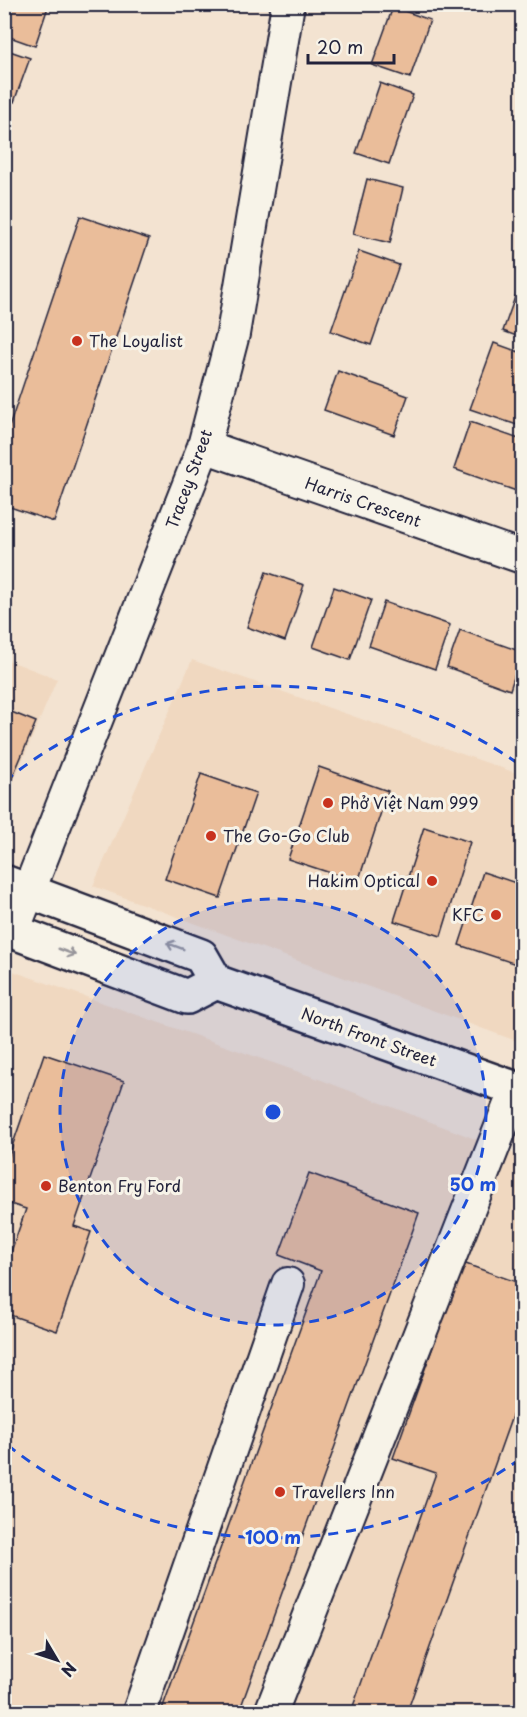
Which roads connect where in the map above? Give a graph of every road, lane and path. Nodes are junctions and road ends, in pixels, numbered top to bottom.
1 (288, 4) edge
2 (204, 446) junction
3 (522, 557) edge
4 (16, 887) edge
5 (9, 929) edge
6 (216, 982) junction
7 (519, 1090) edge
8 (288, 1284) dead end
9 (139, 1713) edge
10 (271, 1713) edge

1 - 2 street, Tracey Street
2 - 3 street, Harris Crescent
2 - 4 street, Tracey Street
4 - 5 street, Tracey Street
6 -> 4 main road
5 -> 6 main road
6 - 7 main road, North Front Street
7 - 10 street
8 - 9 street

